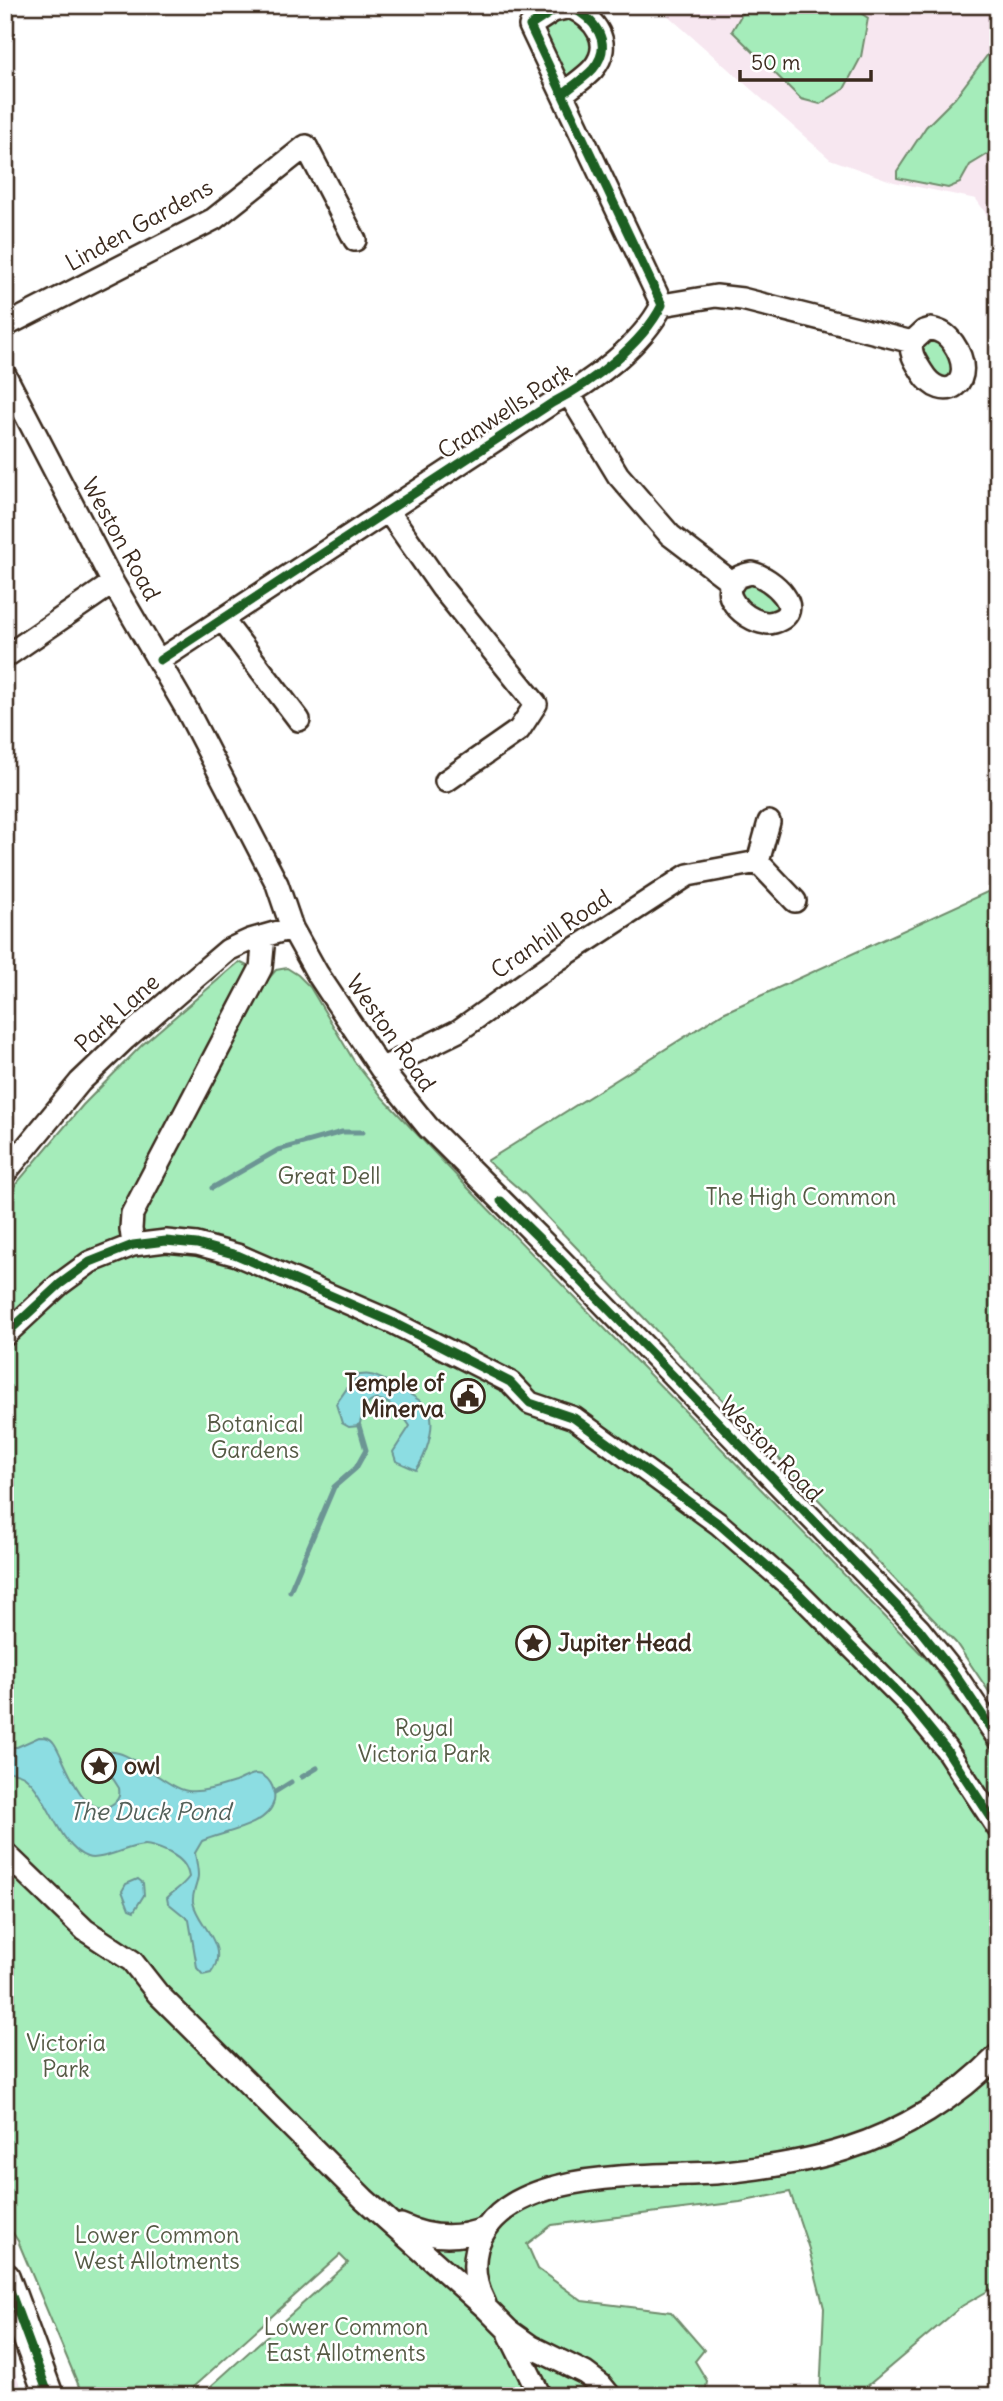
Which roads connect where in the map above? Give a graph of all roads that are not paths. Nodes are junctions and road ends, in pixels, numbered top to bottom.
1 (563, 94) dead end
2 (355, 240) dead end
3 (662, 305) junction
4 (5, 326) edge
5 (912, 342) dead end
6 (5, 375) edge
7 (569, 394) junction
8 (388, 511) junction
9 (113, 583) junction
10 (733, 583) dead end
11 (222, 619) junction
12 (5, 657) edge
13 (160, 660) junction
14 (299, 720) dead end
15 (446, 781) dead end
16 (769, 822) dead end
17 (758, 862) junction
18 (795, 901) dead end
19 (292, 928) junction
20 (264, 936) junction
21 (381, 1069) junction
22 (5, 1173) edge
23 (134, 1245) junction
24 (5, 1335) edge
25 (998, 1738) edge
26 (998, 1828) edge
27 (5, 1853) edge
28 (998, 2055) edge
29 (383, 2215) junction
30 (486, 2228) junction
31 (5, 2277) edge
32 (488, 2309) junction
33 (508, 2330) junction
34 (48, 2396) edge
35 (540, 2396) edge
36 (610, 2396) edge

1 - 3 street
2 - 4 street, Linden Gardens
3 - 5 street
3 - 7 street, Cranwells Park
6 - 9 street, Weston Road
7 - 8 street, Cranwells Park
7 - 10 street, Cranwells Park
8 - 11 street, Cranwells Park
8 - 15 street
9 - 12 street
9 - 13 street, Weston Road
11 - 13 street, Cranwells Park
11 - 14 street
13 - 19 street, Weston Road
16 - 17 street
17 - 18 street
17 - 21 street, Cranhill Road
19 - 20 street, Park Lane
19 - 21 street, Weston Road
20 - 22 street, Park Lane
20 - 23 street
21 - 25 street, Weston Road
23 - 24 street
23 - 26 street
27 - 29 street
28 - 30 street
29 - 30 street
29 - 32 street
30 - 32 street
31 - 34 main road
32 - 33 street
33 - 35 street
33 - 36 street

